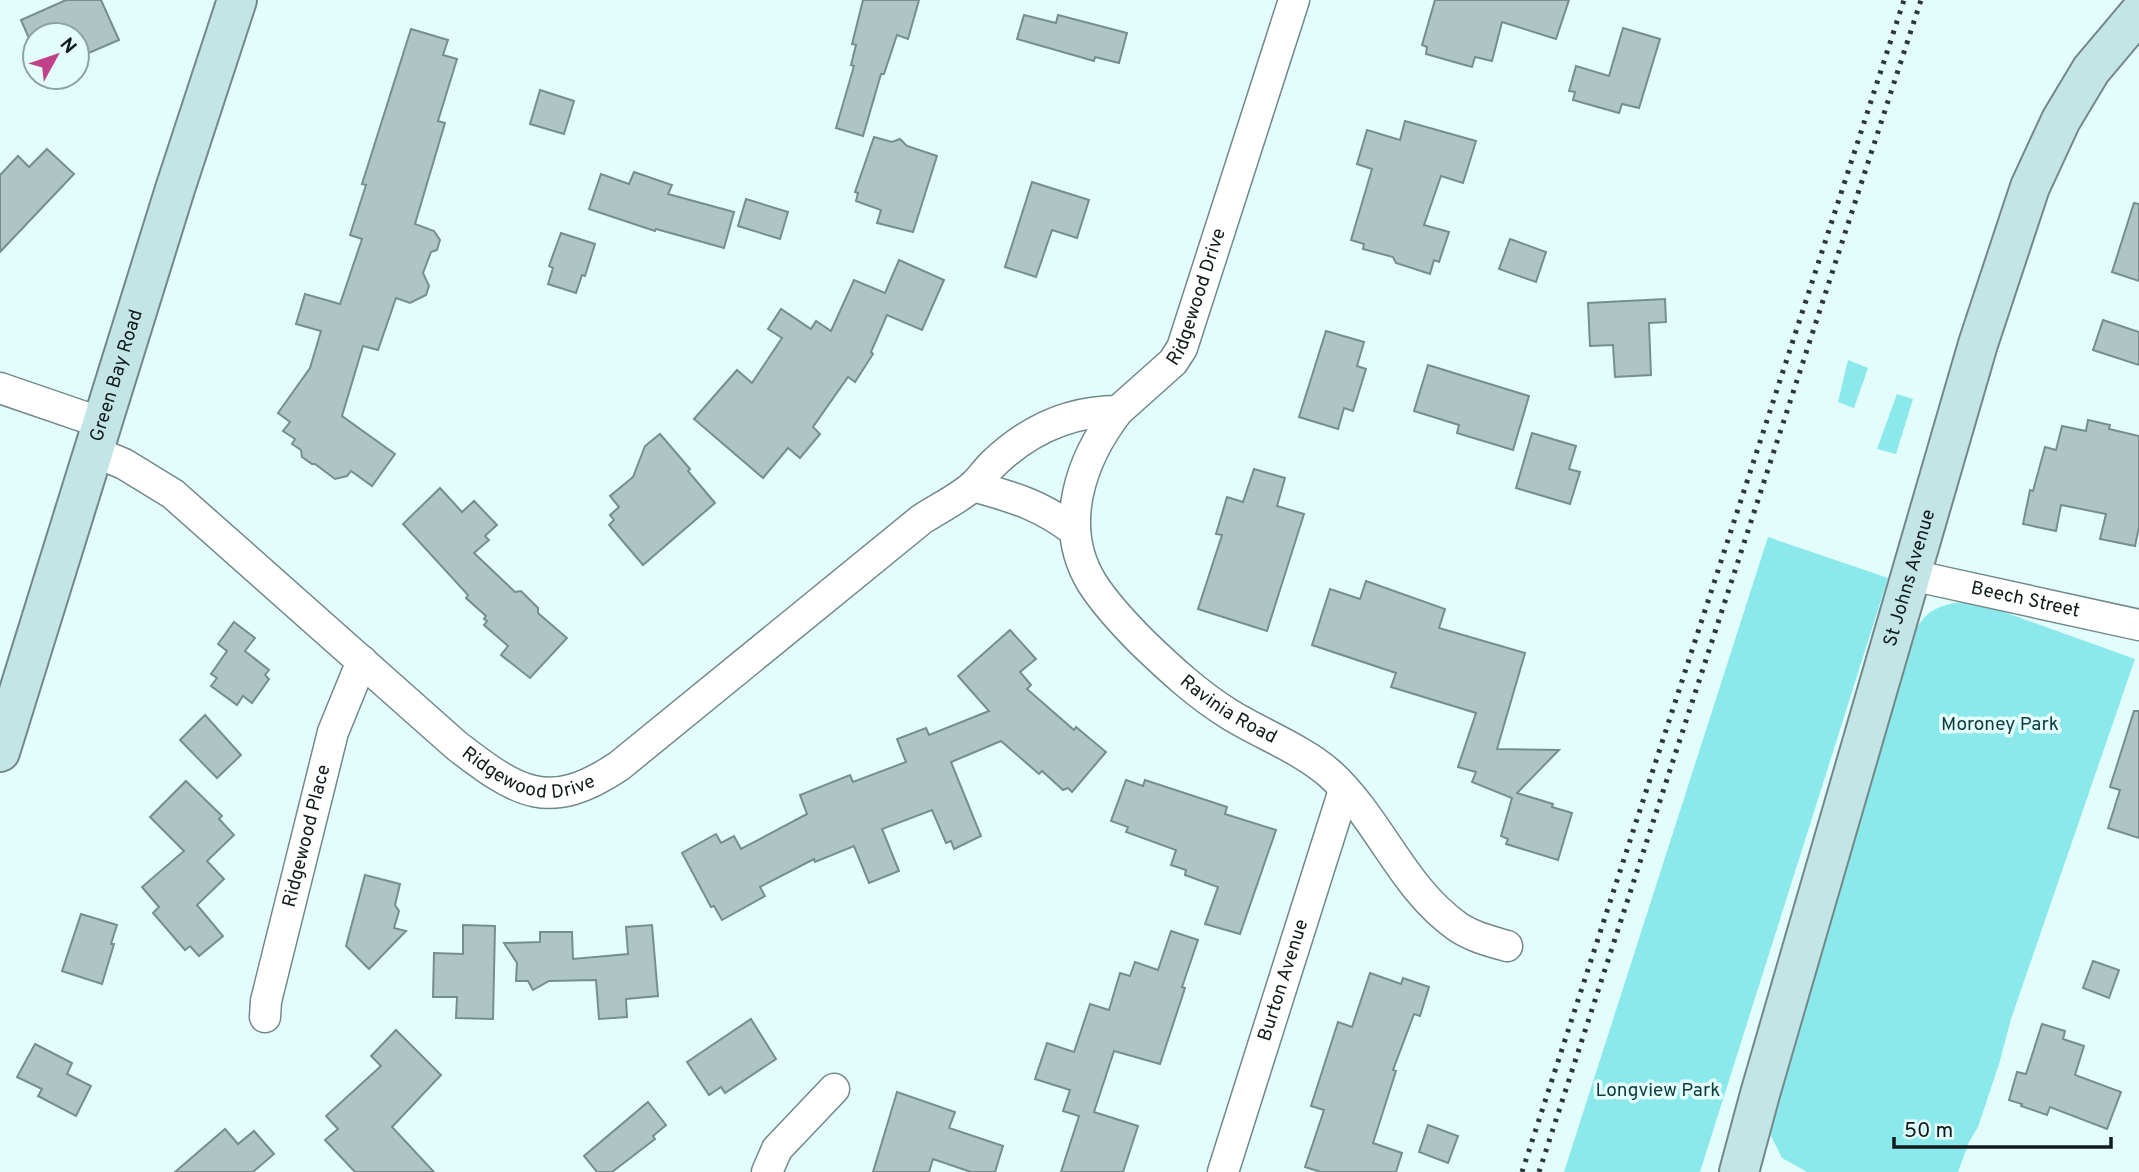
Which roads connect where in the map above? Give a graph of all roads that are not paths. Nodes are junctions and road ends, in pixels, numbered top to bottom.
1 (237, 0) edge
2 (1294, 0) edge
3 (2139, 13) edge
4 (0, 388) edge
5 (1118, 411) junction
6 (98, 437) junction
7 (973, 486) junction
8 (1075, 531) junction
9 (1911, 575) junction
10 (2139, 625) edge
11 (362, 661) junction
12 (0, 752) edge
13 (1344, 790) junction
14 (1507, 946) dead end
15 (265, 1017) dead end
16 (834, 1090) dead end
17 (1748, 1169) edge
18 (767, 1172) edge
19 (1223, 1172) edge

1 - 6 street, Green Bay Road
2 - 5 street, Ridgewood Drive
3 - 9 street, St Johns Avenue
4 - 6 street, Ridgewood Drive
5 - 7 street, Ridgewood Drive
5 - 8 street, Ravinia Road
6 - 11 street, Ridgewood Drive
6 - 12 street, Green Bay Road
7 - 8 street
7 - 11 street, Ridgewood Drive
8 - 13 street, Ravinia Road
9 - 10 street, Beech Street
9 - 17 street, St Johns Avenue
11 - 15 street, Ridgewood Place
13 - 14 street, Ravinia Road
13 - 19 street, Burton Avenue
16 - 18 street

